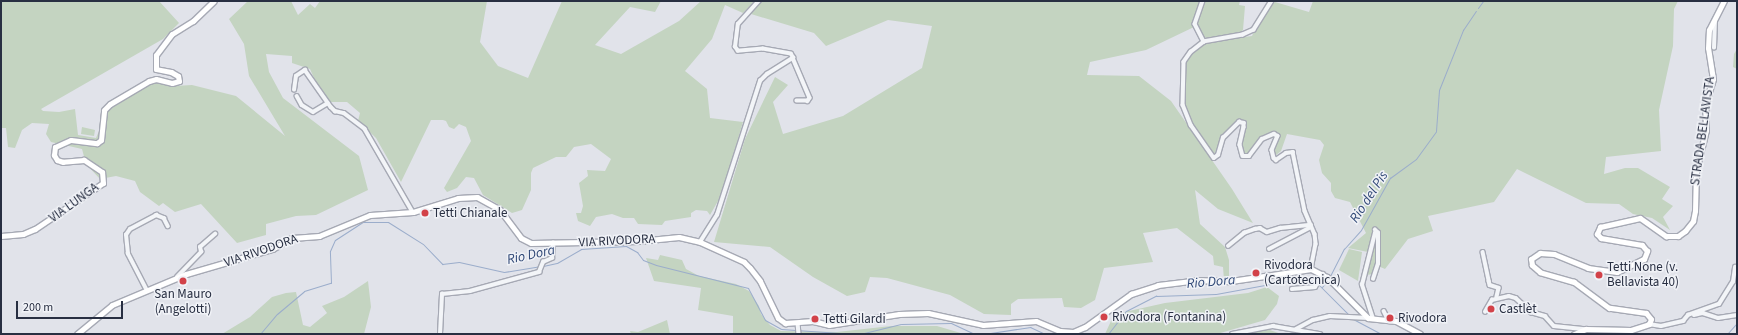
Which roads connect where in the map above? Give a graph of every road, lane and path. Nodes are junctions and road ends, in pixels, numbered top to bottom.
1 (214, 1) edge
2 (759, 1) edge
3 (1203, 1) edge
4 (1272, 1) edge
5 (1724, 1) edge
6 (1714, 16) junction
7 (1204, 42) junction
8 (1714, 48) dead end
9 (793, 58) junction
10 (294, 90) dead end
11 (297, 96) dead end
12 (797, 101) dead end
13 (328, 103) junction
14 (413, 212) junction
15 (168, 226) dead end
16 (1311, 226) junction
17 (215, 234) dead end
18 (1, 236) edge
19 (553, 243) junction
20 (703, 244) junction
21 (1228, 246) dead end
22 (1269, 249) dead end
23 (1483, 252) dead end
24 (1735, 267) dead end
25 (1312, 269) junction
26 (1327, 277) junction
27 (176, 278) junction
28 (1373, 279) dead end
29 (1292, 289) dead end
30 (147, 291) junction
31 (1497, 297) junction
32 (1384, 311) dead end
33 (1485, 312) dead end
34 (1737, 314) edge
35 (1687, 317) junction
36 (1370, 319) junction
37 (1388, 320) junction
38 (798, 324) junction
39 (1649, 324) junction
40 (1296, 329) junction
41 (1586, 329) junction
42 (78, 334) edge
43 (440, 334) edge
44 (799, 334) edge
45 (1232, 334) edge
46 (1320, 334) edge
47 (1420, 334) edge
48 (1574, 334) edge

1 - 18 street, VIA LUNGA
2 - 9 street
3 - 7 street
4 - 7 street
5 - 6 street, STRADA BELLAVISTA
6 - 8 street
6 - 39 street, STRADA BELLAVISTA
7 - 16 street
9 - 12 street
9 - 20 street
10 - 13 street
11 - 13 street
13 - 14 street
14 - 19 street, VIA RIVODORA
14 - 27 street, VIA RIVODORA
15 - 30 street
16 - 21 street
16 - 22 street
16 - 25 street
17 - 27 street
19 - 20 street, VIA RIVODORA
19 - 43 street
20 - 38 street, VIA RIVODORA
23 - 31 street
24 - 35 street
25 - 26 street
25 - 38 street, VIA RIVODORA
26 - 29 street
26 - 36 street
27 - 30 street, VIA RIVODORA
28 - 36 street
30 - 42 street, VIA RIVODORA
31 - 33 street
31 - 41 street
32 - 37 street
34 - 35 street
35 - 39 street
36 - 37 street
36 - 40 street
37 - 47 street
38 - 44 street
39 - 41 street
40 - 45 street
40 - 46 street
41 - 48 street

